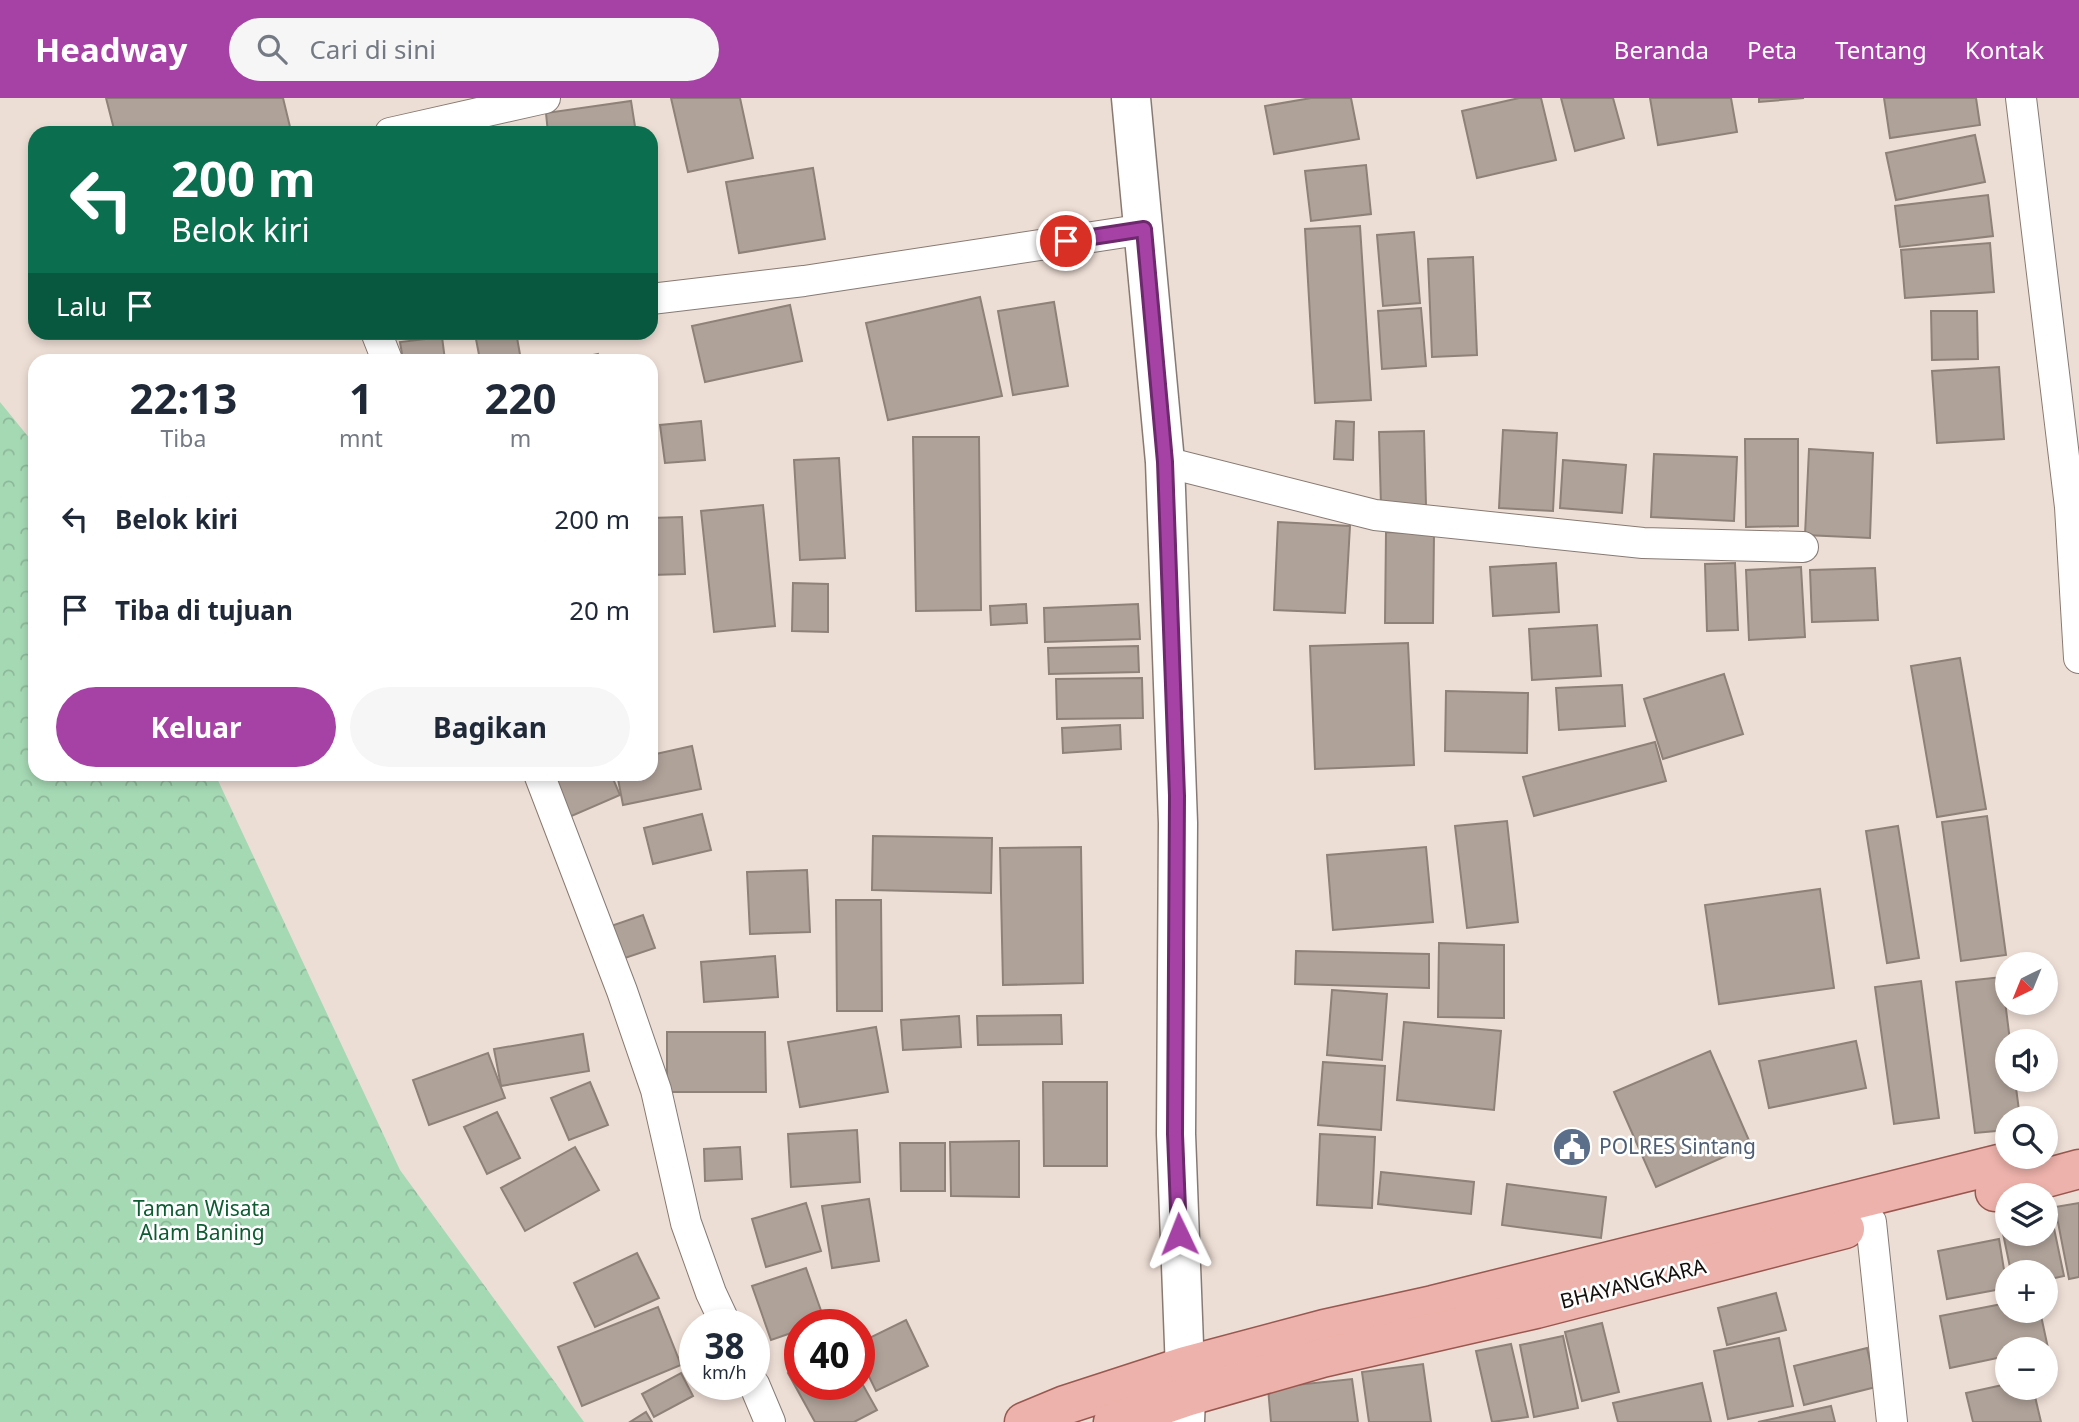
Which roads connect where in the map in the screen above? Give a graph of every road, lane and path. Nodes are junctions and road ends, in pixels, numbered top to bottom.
1 (545, 98) edge
2 (1130, 98) edge
3 (2021, 98) edge
4 (421, 126) edge
5 (1144, 229) junction
6 (658, 298) edge
7 (1165, 462) junction
8 (1803, 547) dead end
9 (2079, 658) edge
10 (542, 781) edge
11 (2079, 1143) edge
12 (2058, 1149) edge
13 (1995, 1165) edge
14 (2079, 1169) edge
15 (1871, 1222) junction
16 (718, 1309) edge
17 (1185, 1395) edge
18 (761, 1400) edge
19 (771, 1422) edge
20 (1024, 1422) edge
21 (1113, 1422) edge
22 (1892, 1422) edge

1 - 4 street
2 - 5 street
3 - 9 street
5 - 6 street
5 - 7 street
7 - 8 street
7 - 17 street
10 - 16 street
11 - 12 main road
13 - 17 main road, BHAYANGKARA
14 - 15 main road, BHAYANGKARA
15 - 17 main road, BHAYANGKARA
15 - 22 street
17 - 20 main road
17 - 21 main road
18 - 19 street

